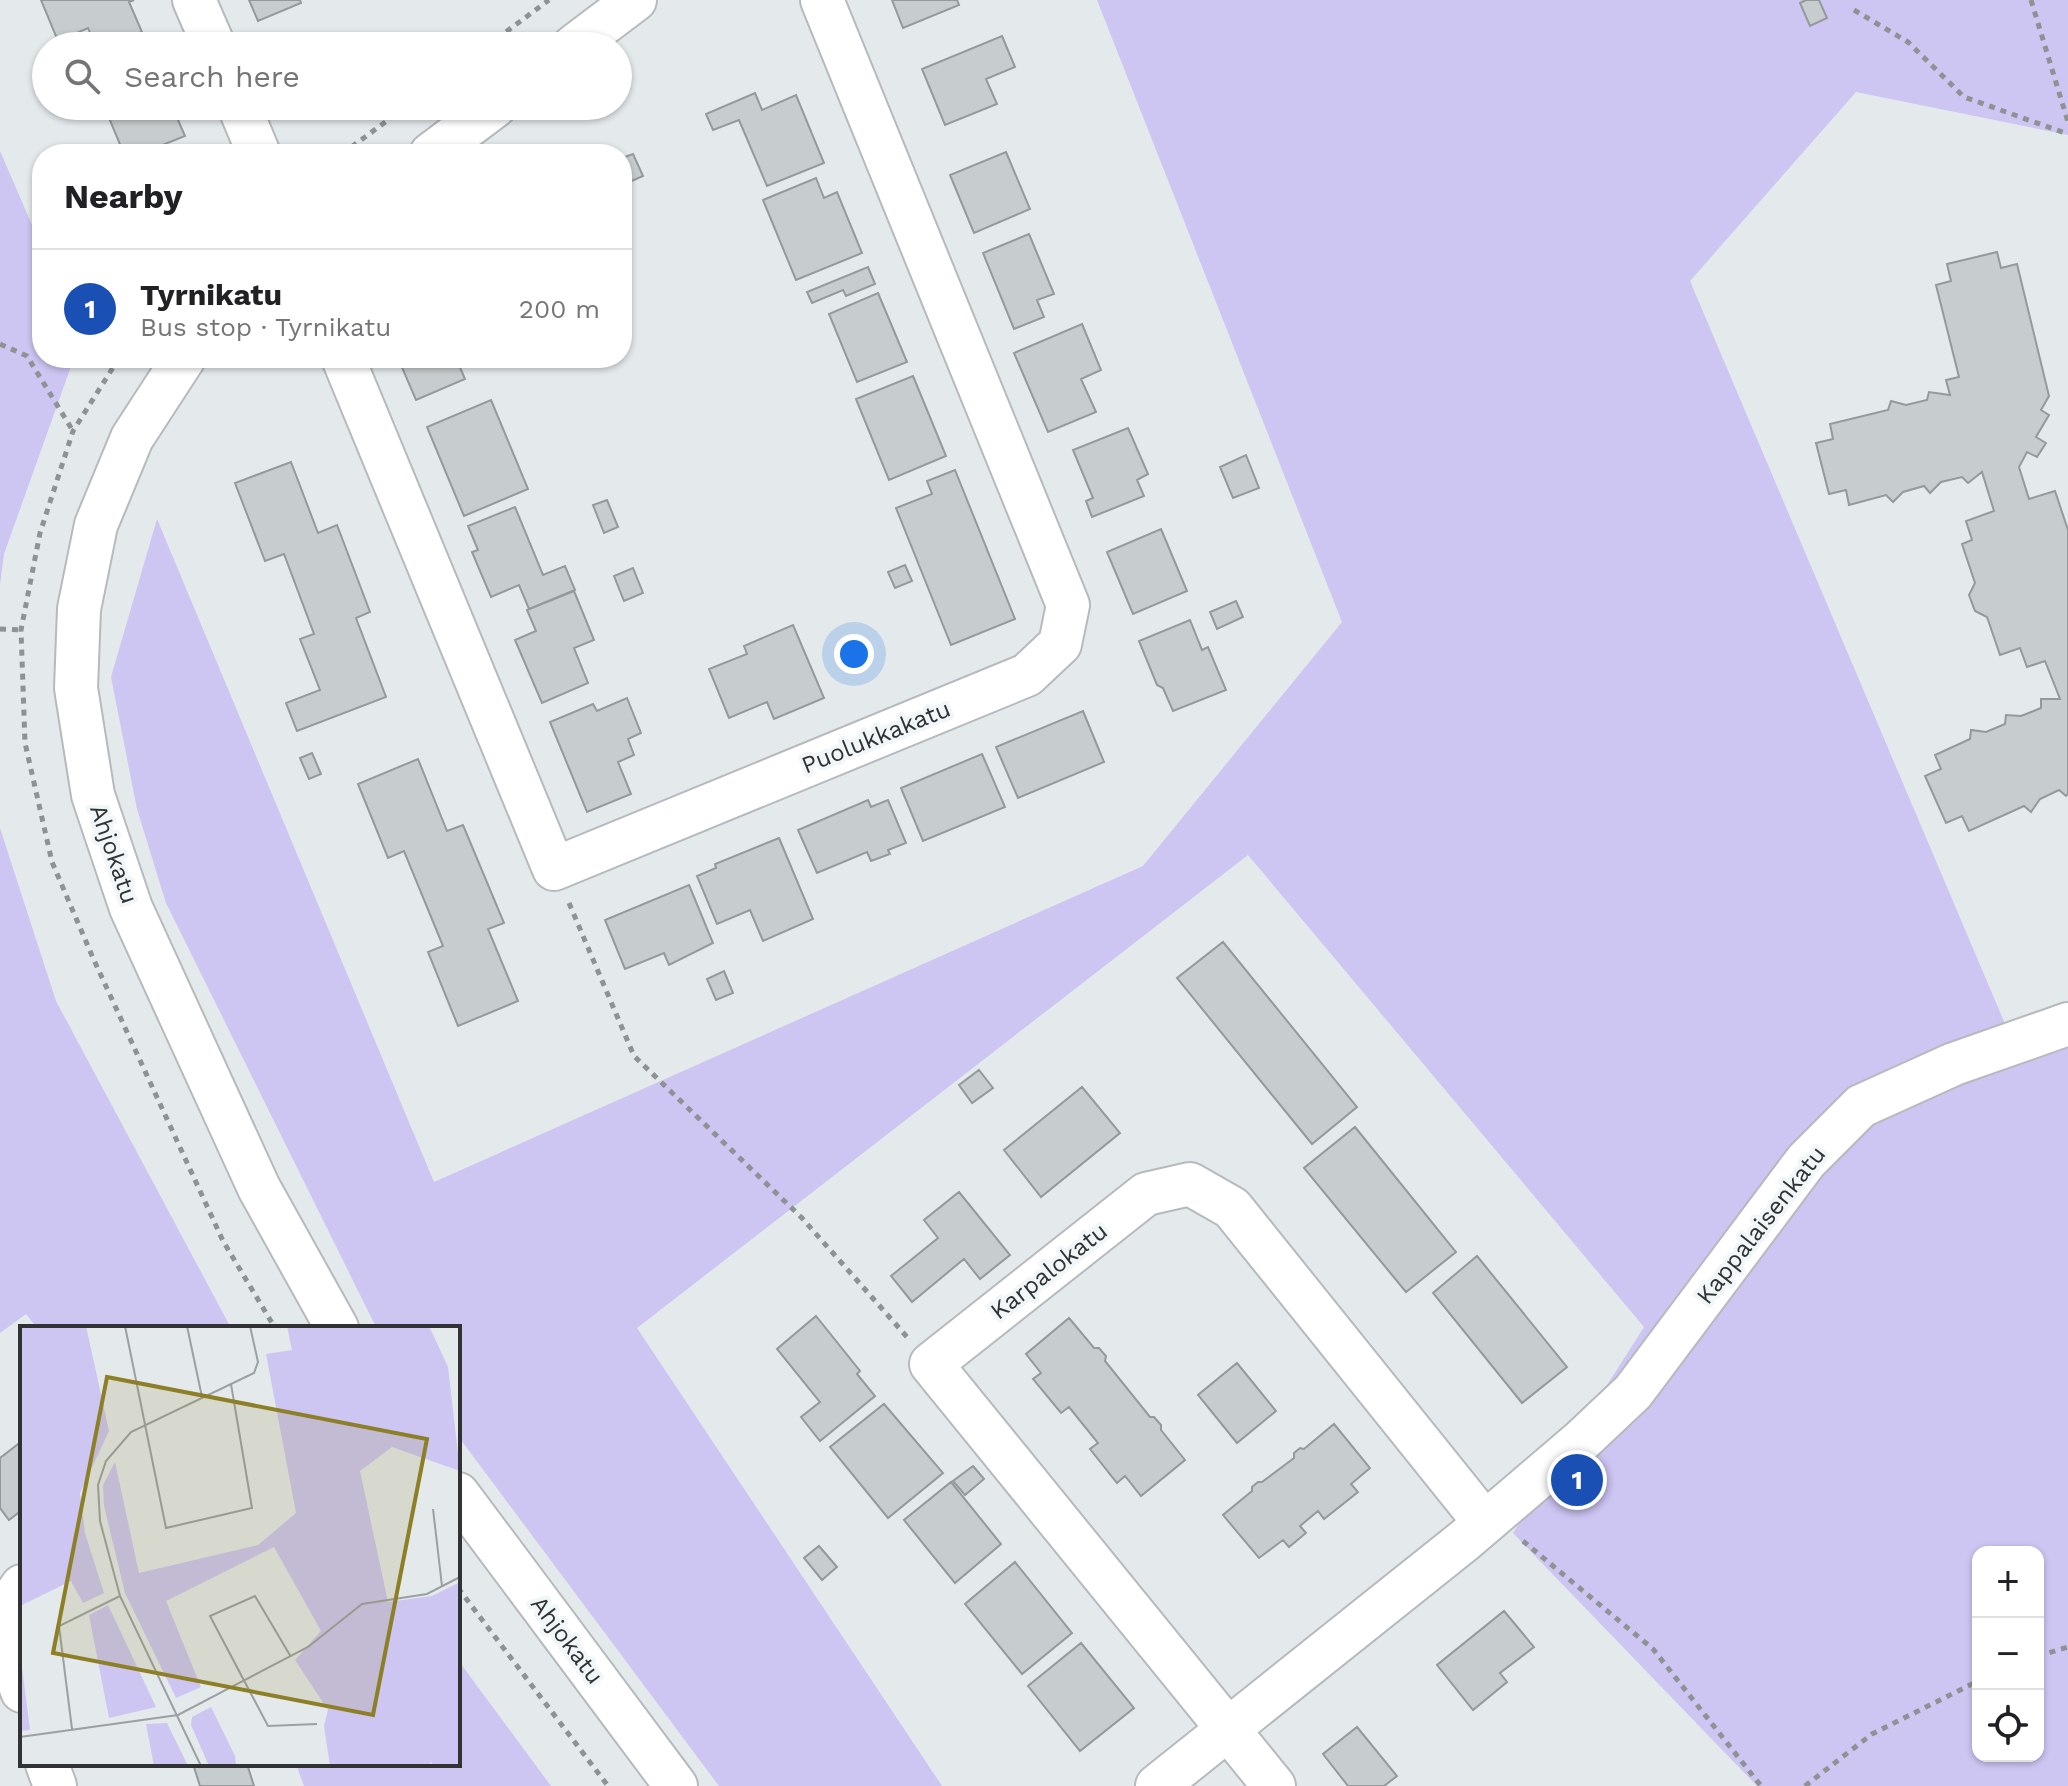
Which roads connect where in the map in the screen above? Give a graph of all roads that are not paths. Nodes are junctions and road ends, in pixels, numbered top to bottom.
1 (194, 0) edge
2 (822, 0) edge
3 (620, 5) edge
4 (208, 32) edge
5 (590, 32) edge
6 (245, 120) edge
7 (476, 120) edge
8 (255, 144) edge
9 (444, 144) edge
10 (178, 368) edge
11 (347, 368) edge
12 (2068, 1024) edge
13 (336, 1326) edge
14 (460, 1497) edge
15 (1489, 1519) junction
16 (20, 1589) edge
17 (20, 1685) edge
18 (1229, 1731) junction
19 (48, 1766) edge
20 (55, 1786) edge
21 (676, 1786) edge
22 (1157, 1786) edge
23 (1274, 1786) edge

1 - 4 street
2 - 11 street, Puolukkakatu
3 - 5 street
6 - 8 street
7 - 9 street
10 - 13 street, Ahjokatu
12 - 15 street, Kappalaisenkatu
14 - 21 street, Ahjokatu
15 - 18 street, Kappalaisenkatu
15 - 18 street, Karpalokatu
16 - 17 street
18 - 22 street, Kappalaisenkatu
18 - 23 street
19 - 20 street

